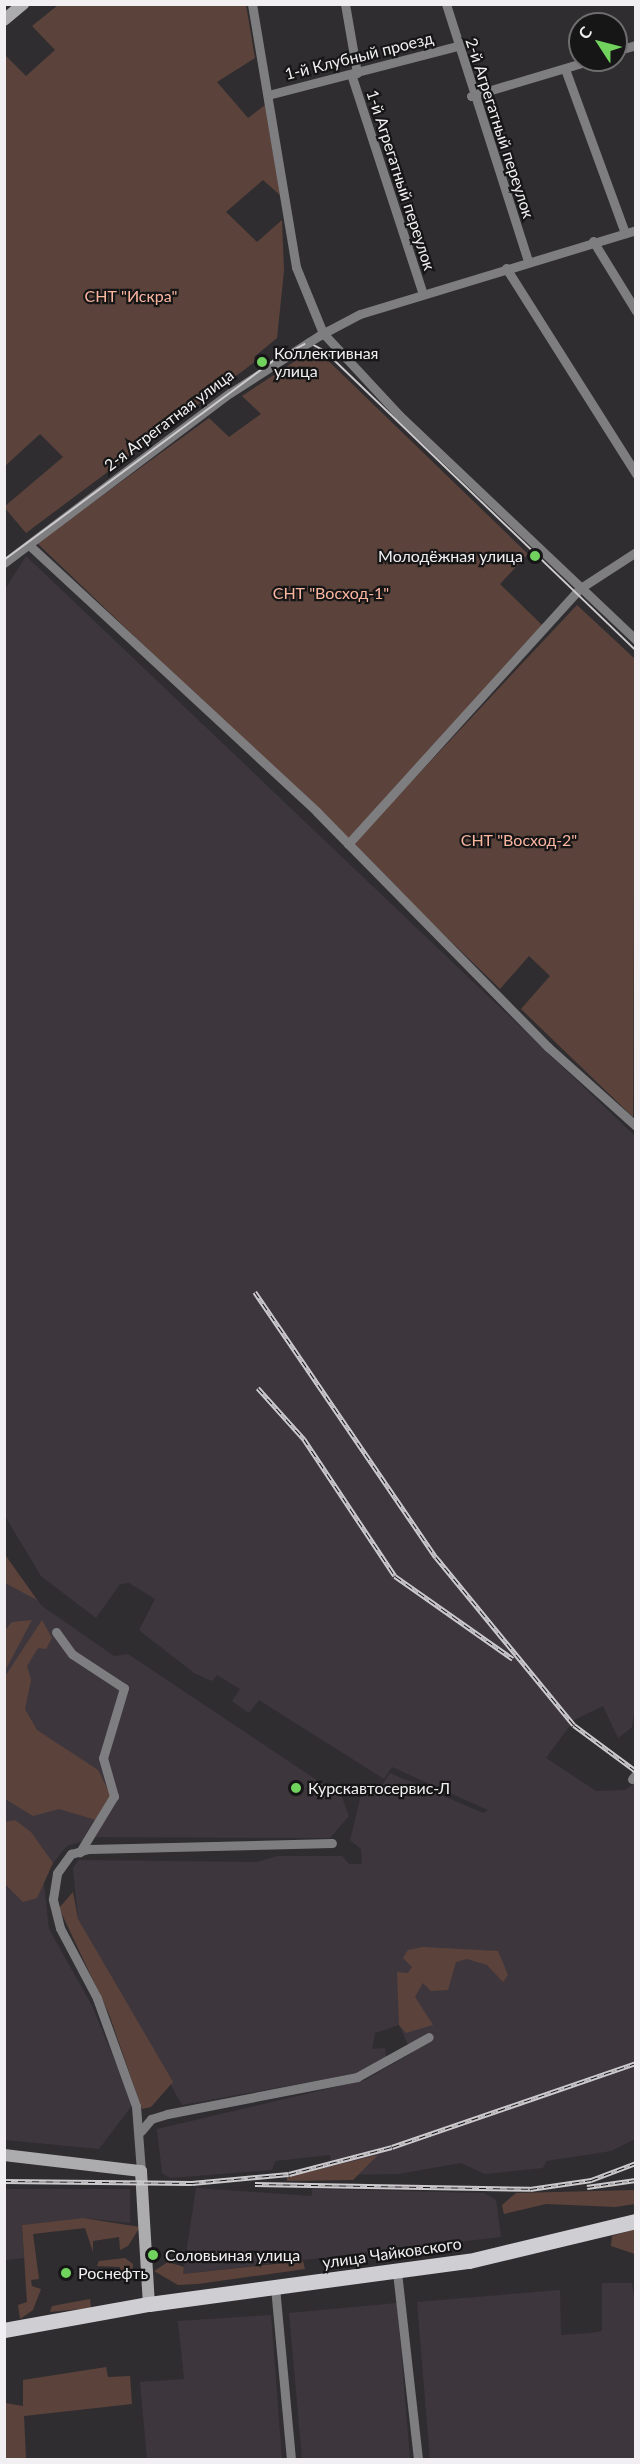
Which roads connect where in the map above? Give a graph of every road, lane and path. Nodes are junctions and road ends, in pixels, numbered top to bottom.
1 (23, 4) edge
2 (252, 4) edge
3 (345, 4) edge
4 (446, 4) edge
5 (4, 20) edge
6 (457, 46) junction
7 (568, 68) edge
8 (565, 69) junction
9 (354, 73) junction
10 (268, 95) junction
11 (471, 96) junction
12 (636, 230) edge
13 (625, 233) junction
14 (593, 241) junction
15 (528, 261) junction
16 (506, 268) junction
17 (423, 294) junction
18 (636, 311) edge
19 (322, 334) junction
20 (636, 474) edge
21 (29, 545) junction
22 (636, 552) edge
23 (4, 564) edge
24 (579, 589) junction
25 (636, 640) edge
26 (348, 844) junction
27 (636, 1126) edge
28 (56, 1632) dead end
29 (332, 1843) dead end
30 (80, 1852) junction
31 (429, 2037) dead end
32 (141, 2132) junction
33 (4, 2155) edge
34 (141, 2171) junction
35 (636, 2221) edge
36 (398, 2272) junction
37 (275, 2288) junction
38 (149, 2304) junction
39 (4, 2330) edge
40 (291, 2460) edge
41 (418, 2460) edge

1 - 5 main road
2 - 10 street
3 - 9 street, 1-й Агрегатный переулок
4 - 6 street, 2-й Агрегатный переулок
6 - 9 street, 1-й Клубный проезд
6 - 11 street, 2-й Агрегатный переулок
7 - 8 street
8 - 11 street
8 - 13 street
9 - 10 street, 1-й Клубный проезд
9 - 17 street, 1-й Агрегатный переулок
10 - 19 street
11 - 15 street, 2-й Агрегатный переулок
12 - 13 street, 2-я Агрегатная улица
13 - 14 street, 2-я Агрегатная улица
14 - 15 street, 2-я Агрегатная улица
14 - 18 street
15 - 16 street, 2-я Агрегатная улица
16 - 17 street, 2-я Агрегатная улица
16 - 20 street
17 - 19 street, 2-я Агрегатная улица
19 - 21 street, 2-я Агрегатная улица, bridge
19 - 24 street
21 - 23 street, 2-я Агрегатная улица
21 - 26 street
22 - 24 street
24 - 25 street
24 - 26 street
26 - 27 street
28 - 30 street
29 - 30 street
30 - 32 street
31 - 32 street
32 - 34 street
33 - 34 main road
34 - 38 main road
35 - 36 main road, улица Чайковского
36 - 37 main road, улица Чайковского
36 - 41 street
37 - 38 main road, улица Чайковского
37 - 40 street
38 - 39 main road

